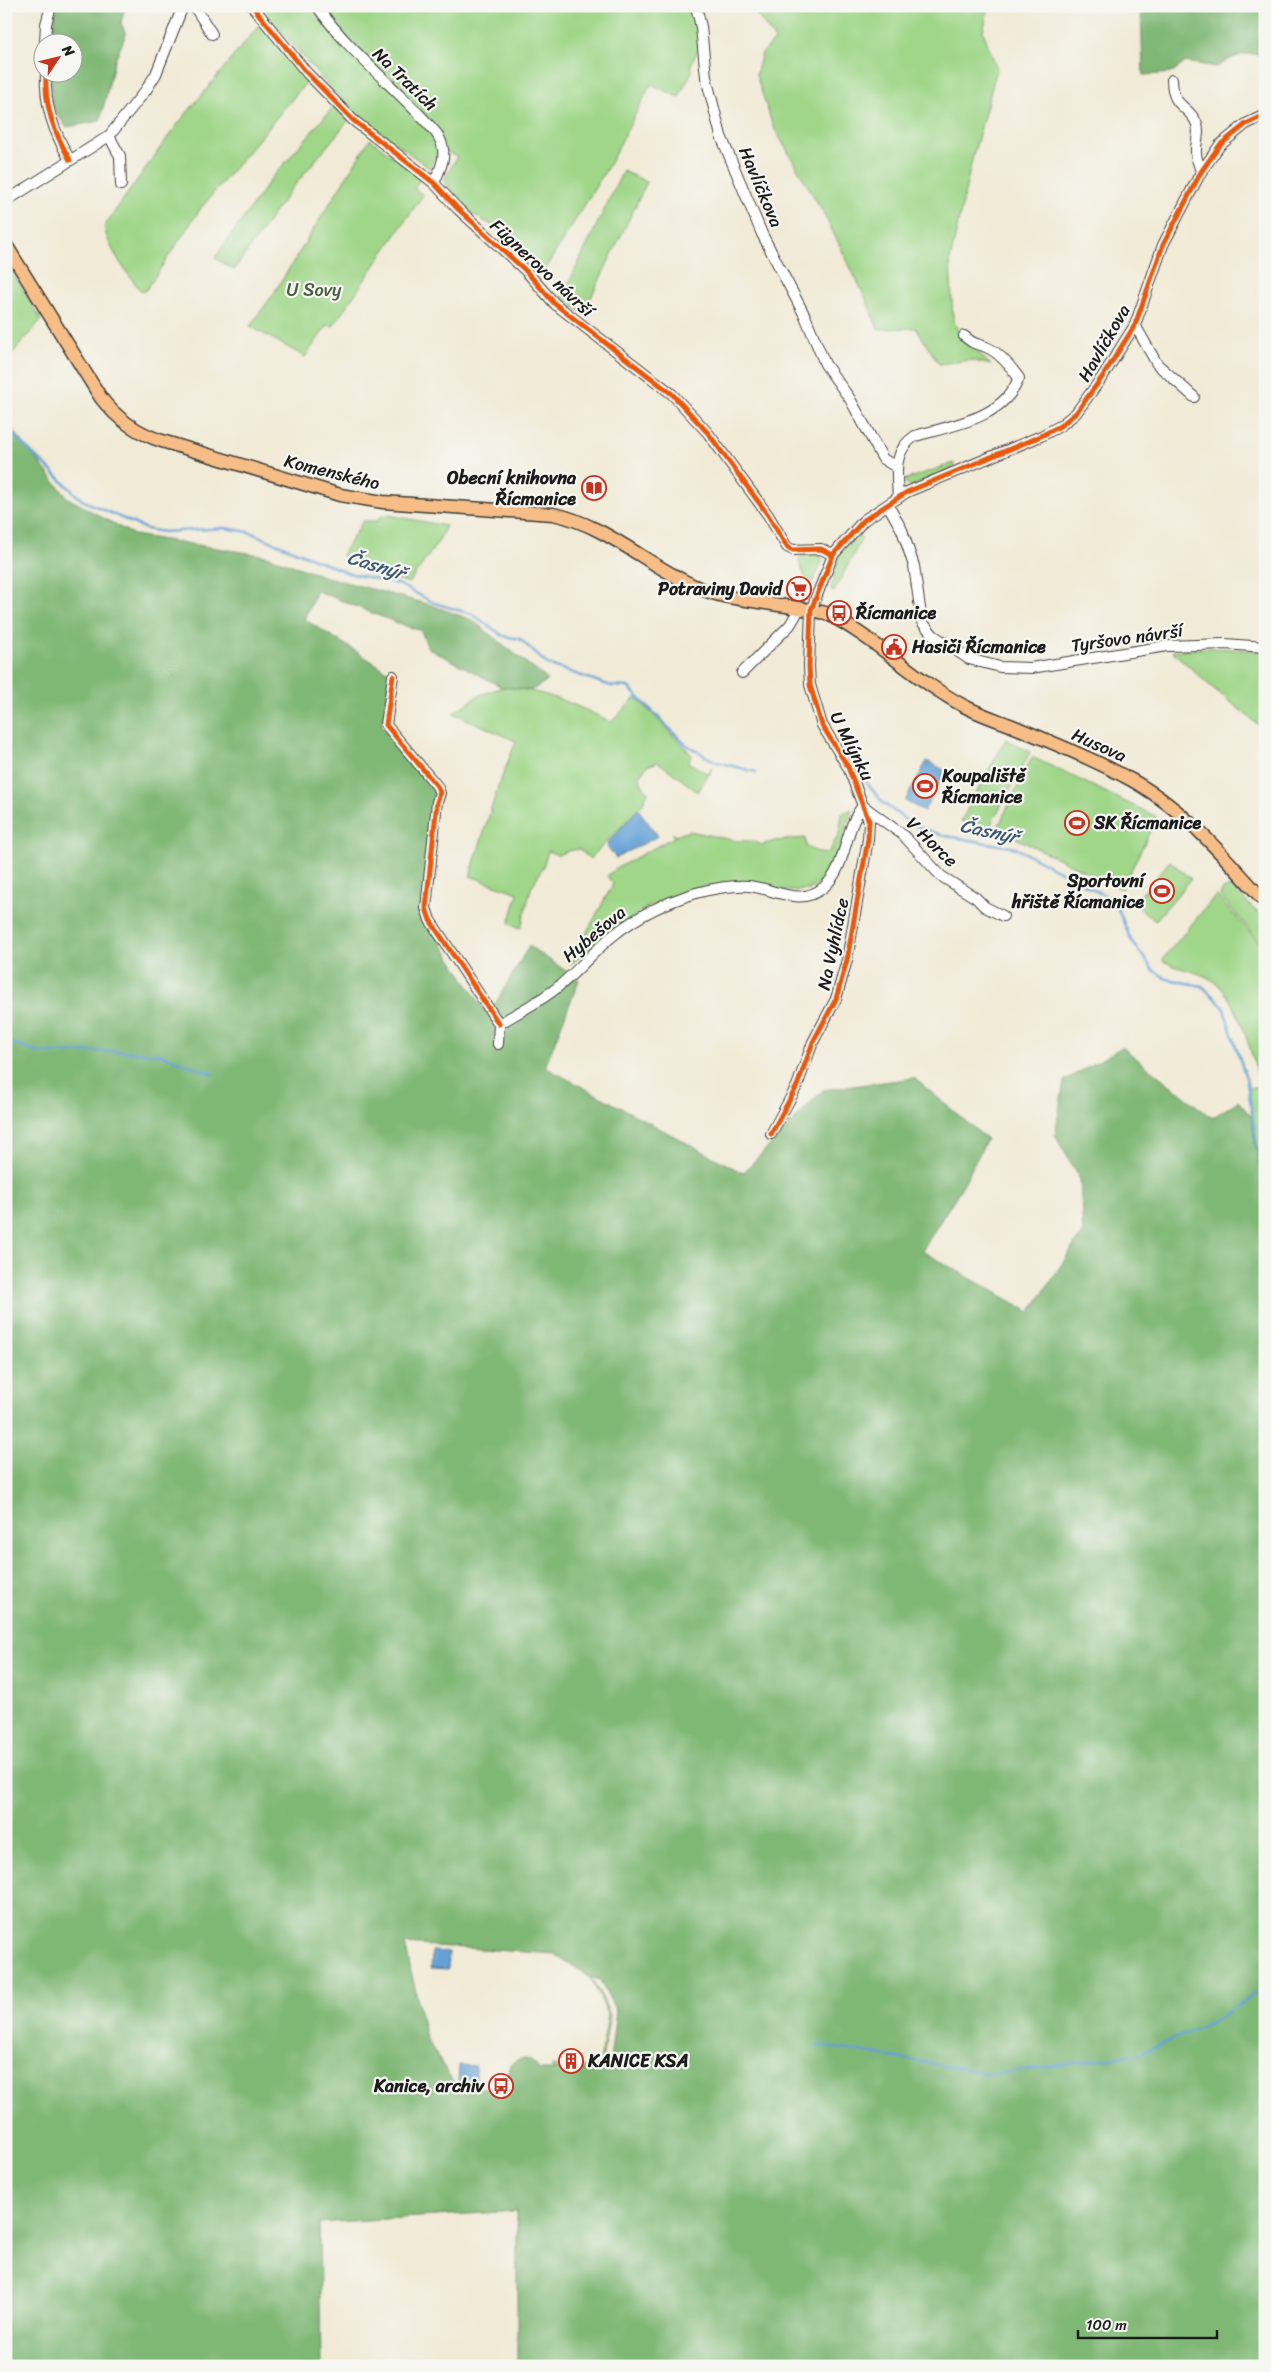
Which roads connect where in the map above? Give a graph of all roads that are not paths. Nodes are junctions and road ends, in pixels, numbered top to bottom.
1 (50, 6) edge
2 (183, 6) edge
3 (194, 6) edge
4 (252, 6) edge
5 (317, 6) edge
6 (696, 6) edge
7 (46, 32) edge
8 (212, 34) dead end
9 (1172, 80) dead end
10 (46, 82) edge
11 (1265, 115) edge
12 (109, 136) junction
13 (70, 160) junction
14 (1201, 172) junction
15 (434, 183) junction
16 (120, 185) dead end
17 (6, 201) edge
18 (6, 244) edge
19 (1135, 325) junction
20 (964, 336) dead end
21 (1194, 397) dead end
22 (896, 467) junction
23 (898, 498) junction
24 (888, 505) junction
25 (833, 555) junction
26 (806, 609) junction
27 (1265, 646) edge
28 (742, 673) dead end
29 (393, 676) dead end
30 (863, 806) junction
31 (1265, 902) edge
32 (1003, 916) dead end
33 (499, 1024) junction
34 (498, 1044) dead end
35 (771, 1134) dead end

1 - 7 street
2 - 12 street
3 - 8 street
4 - 15 street, Fügnerovo návrší
5 - 15 street, Na Tratích
6 - 22 street, Havlíčkova
9 - 14 street
10 - 13 street
11 - 14 street, Havlíčkova
12 - 13 street
12 - 16 street
13 - 17 street
14 - 19 street, Havlíčkova
15 - 25 street, Fügnerovo návrší
18 - 26 main road, Komenského
19 - 21 street, Havlíčkova
19 - 23 street, Havlíčkova
20 - 22 street
22 - 23 street
23 - 24 street, Havlíčkova
24 - 25 street, Havlíčkova
24 - 27 street, Tyršovo návrší
25 - 26 street, Havlíčkova
26 - 28 street
26 - 30 street, U Mlýnku
26 - 31 main road, Husova
29 - 33 street
30 - 32 street, V Horce
30 - 33 street, Hybešova
30 - 35 street, Na Vyhlídce
33 - 34 street

